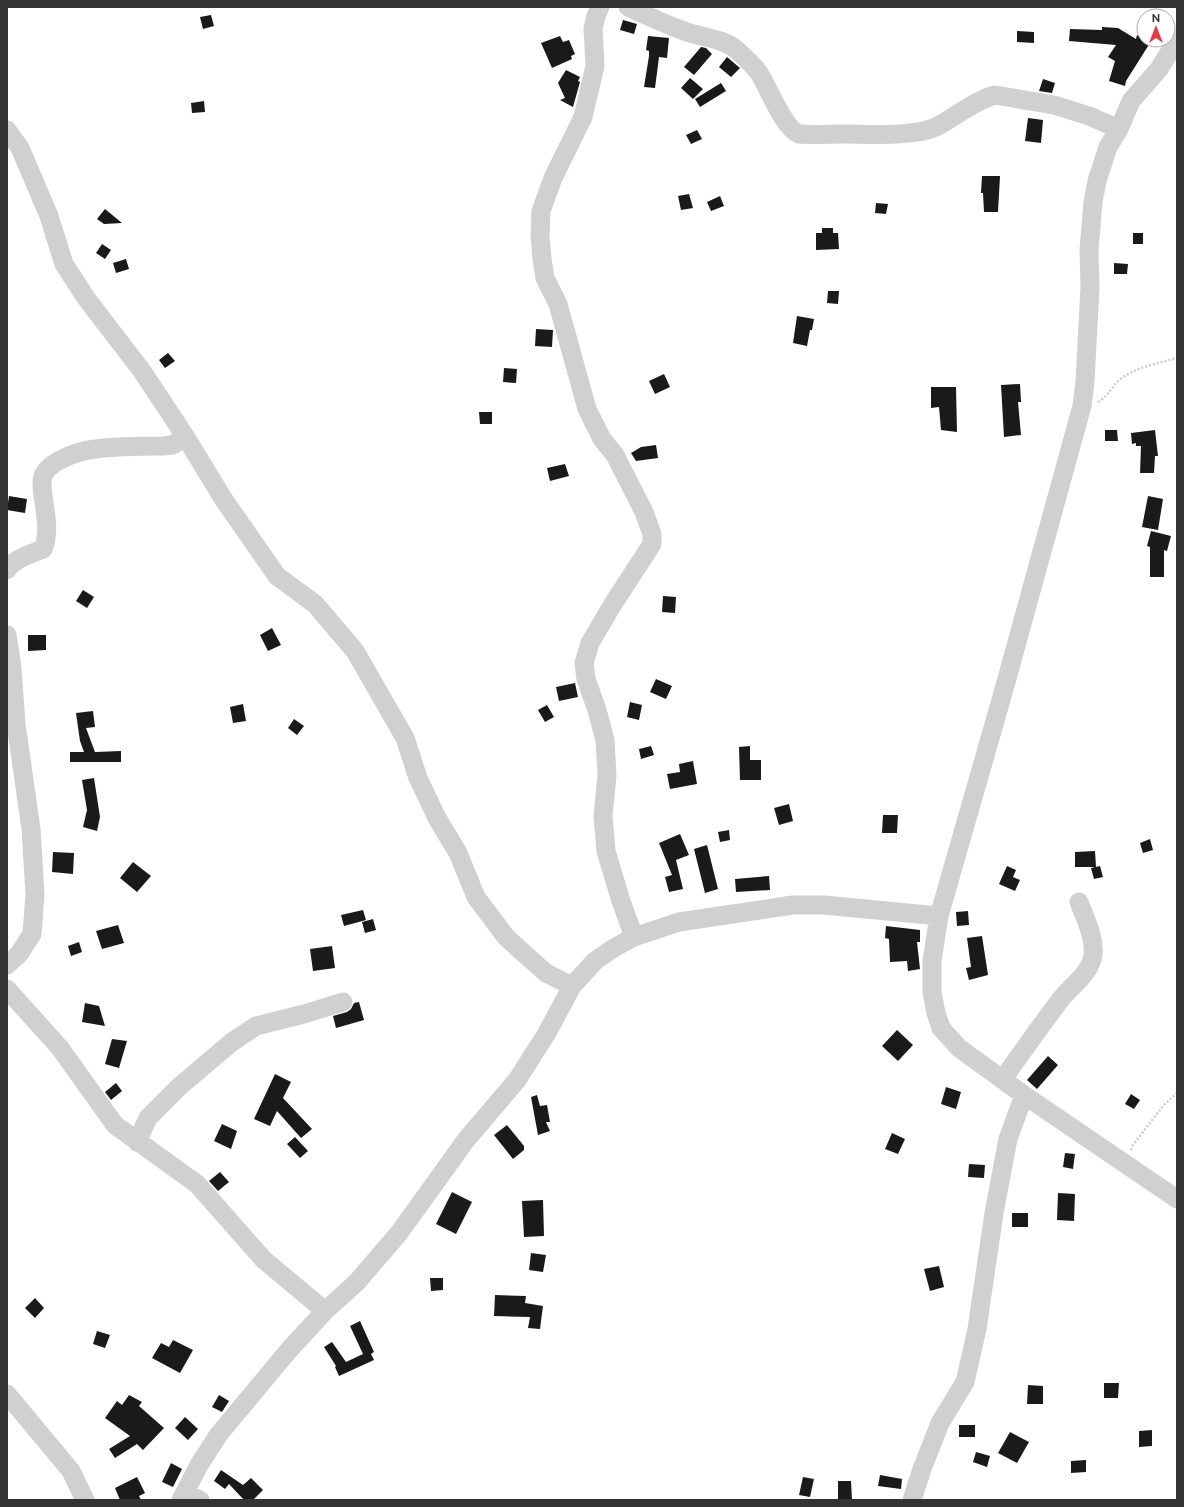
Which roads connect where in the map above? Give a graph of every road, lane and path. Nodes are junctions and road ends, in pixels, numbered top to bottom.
1 (600, 7) edge
2 (628, 7) edge
3 (1177, 40) edge
4 (1168, 70) edge
5 (7, 129) edge
6 (1119, 129) junction
7 (1177, 358) edge
8 (1082, 406) junction
9 (185, 436) junction
10 (7, 570) edge
11 (7, 635) edge
12 (1079, 902) dead end
13 (938, 916) junction
14 (634, 937) junction
15 (7, 964) edge
16 (572, 986) junction
17 (7, 989) edge
18 (343, 1002) dead end
19 (1003, 1079) junction
20 (1177, 1093) edge
21 (1024, 1095) junction
22 (137, 1142) junction
23 (1126, 1165) junction
24 (1177, 1199) edge
25 (325, 1311) junction
26 (7, 1394) edge
27 (189, 1498) edge
28 (85, 1500) edge
29 (912, 1500) edge

1 - 14 street
2 - 6 street
3 - 4 street
4 - 6 street
5 - 9 street
6 - 8 street
7 - 8 path
8 - 13 street
9 - 10 street
9 - 16 street
11 - 15 street
12 - 19 street
13 - 14 street
13 - 19 street
14 - 16 street
16 - 25 street
17 - 22 street
18 - 22 street
19 - 21 street
20 - 23 path
21 - 23 street
21 - 29 street
22 - 25 street
23 - 24 street
25 - 27 street
26 - 28 street

